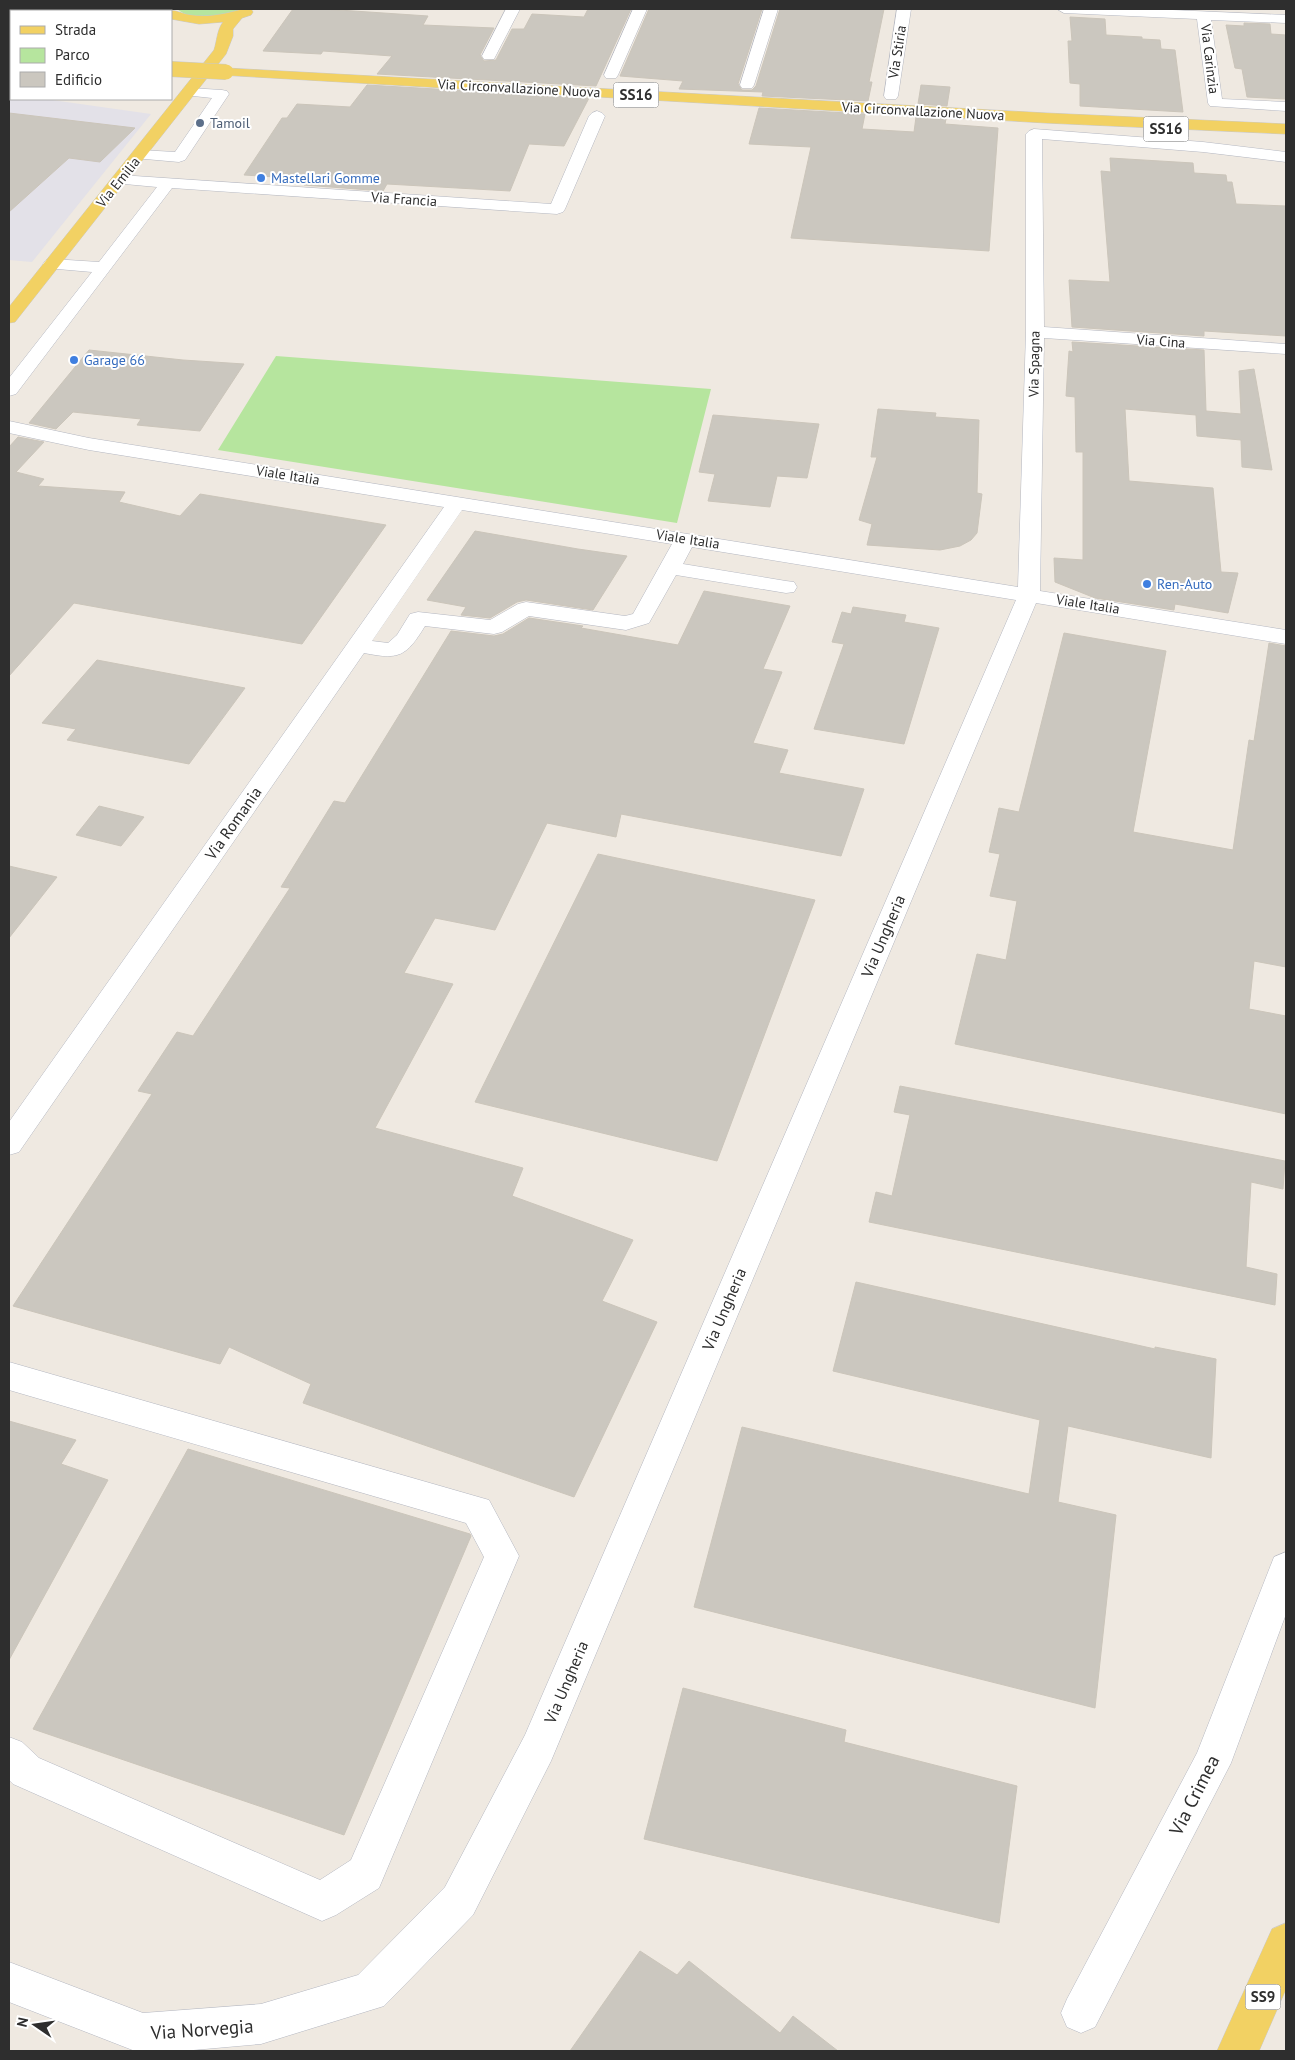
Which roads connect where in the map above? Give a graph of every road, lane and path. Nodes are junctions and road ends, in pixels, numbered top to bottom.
1 (252, 9) edge
2 (512, 9) edge
3 (640, 9) edge
4 (772, 9) edge
5 (904, 9) edge
6 (1064, 9) edge
7 (175, 14) edge
8 (237, 15) junction
9 (1204, 16) junction
10 (1286, 19) edge
11 (224, 43) junction
12 (489, 56) dead end
13 (172, 70) edge
14 (611, 75) dead end
15 (747, 86) dead end
16 (189, 92) junction
17 (890, 96) dead end
18 (1286, 107) edge
19 (597, 116) dead end
20 (1046, 118) junction
21 (1154, 128) junction
22 (1286, 129) edge
23 (1286, 135) edge
24 (1286, 143) edge
25 (140, 155) junction
26 (1286, 157) edge
27 (120, 180) junction
28 (168, 183) junction
29 (52, 264) junction
30 (104, 268) junction
31 (9, 318) edge
32 (1035, 332) junction
33 (1286, 349) edge
34 (10, 355) dead end
35 (35, 357) junction
36 (9, 390) edge
37 (9, 427) edge
38 (9, 438) edge
39 (89, 444) junction
40 (458, 502) junction
41 (686, 539) junction
42 (670, 568) junction
43 (786, 587) dead end
44 (1029, 594) junction
45 (1286, 637) edge
46 (358, 645) junction
47 (9, 1144) edge
48 (9, 1376) edge
49 (1286, 1568) edge
50 (9, 1756) edge
51 (1286, 1943) edge
52 (9, 1982) edge
53 (370, 1992) joint
54 (1081, 2013) dead end
55 (1238, 2051) edge

1 - 8 main road
2 - 12 street
3 - 14 street
4 - 15 street
5 - 17 street, Via Stiria
6 - 9 street
7 - 8 main road
7 - 11 main road
8 - 11 main road, Via Emilia
9 - 10 street
9 - 18 street, Via Carinzia
11 - 16 main road, Via Emilia
13 - 20 main road, Via Circonvallazione Nuova / SS16, bridge
16 - 25 main road, Via Emilia
16 - 25 street
19 - 28 street, Via Francia
20 - 21 main road, Via Circonvallazione Nuova / SS16
20 - 22 main road, Via Circonvallazione Nuova / SS16
21 - 23 main road, Via Circonvallazione Nuova / SS16
21 - 24 main road
25 - 27 main road, Via Emilia
26 - 32 street, Via Spagna
27 - 28 street, Via Francia
27 - 29 main road, Via Emilia
28 - 30 street
29 - 30 street
29 - 31 main road, Via Emilia
30 - 35 street
32 - 33 street, Via Cina
32 - 44 street, Via Spagna
34 - 35 street
35 - 36 street
37 - 39 street, Viale Italia
38 - 39 street, Viale Italia
39 - 40 street, Viale Italia
40 - 41 street, Viale Italia
40 - 46 street, Via Romania
41 - 42 street
41 - 44 street, Viale Italia
42 - 43 street
42 - 46 street
44 - 45 street, Viale Italia
44 - 53 street, Via Ungheria
46 - 47 street, Via Romania
48 - 50 street
49 - 54 street, Via Crimea
51 - 55 main road, SS9
52 - 53 street, Via Norvegia

